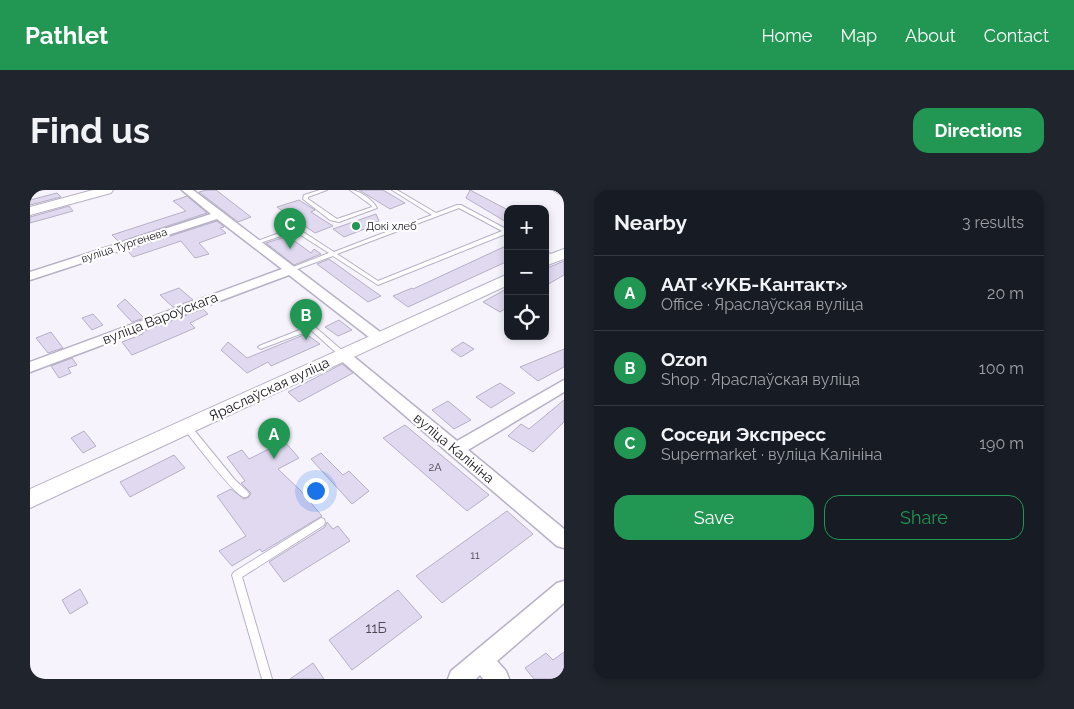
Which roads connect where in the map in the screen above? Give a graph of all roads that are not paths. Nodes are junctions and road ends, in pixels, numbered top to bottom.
1 (107, 190) edge
2 (188, 190) edge
3 (325, 190) edge
4 (352, 190) edge
5 (394, 190) edge
6 (559, 190) edge
7 (564, 194) edge
8 (30, 212) edge
9 (362, 213) junction
10 (218, 215) junction
11 (436, 215) junction
12 (368, 217) dead end
13 (379, 224) dead end
14 (504, 229) edge
15 (390, 232) junction
16 (504, 232) edge
17 (255, 243) junction
18 (333, 253) junction
19 (290, 270) junction
20 (30, 276) edge
21 (504, 281) edge
22 (379, 338) junction
23 (261, 347) dead end
24 (343, 355) junction
25 (30, 367) edge
26 (564, 385) edge
27 (187, 427) junction
28 (456, 449) junction
29 (245, 494) dead end
30 (30, 499) edge
31 (321, 522) dead end
32 (564, 540) edge
33 (564, 590) edge
34 (482, 661) junction
35 (267, 679) edge
36 (459, 679) edge
37 (498, 679) edge

1 - 8 street
2 - 10 street
3 - 9 lane
4 - 9 lane
5 - 11 lane
6 - 7 street
9 - 12 lane
10 - 17 street
10 - 20 street, вуліца Тургенева
11 - 14 lane
11 - 15 lane
13 - 15 lane
15 - 18 lane
16 - 18 lane
17 - 18 lane
17 - 19 street
18 - 19 lane
19 - 22 street
19 - 25 street, вуліца Вароўскага
21 - 22 street, Яраслаўская вуліца
22 - 24 street, Яраслаўская вуліца
23 - 24 lane
24 - 27 street, Яраслаўская вуліца
24 - 28 street, вуліца Калініна
26 - 28 street
27 - 29 lane
27 - 30 street, Яраслаўская вуліца
28 - 32 street, вуліца Калініна
31 - 35 lane
33 - 34 street
34 - 36 street
34 - 37 street

